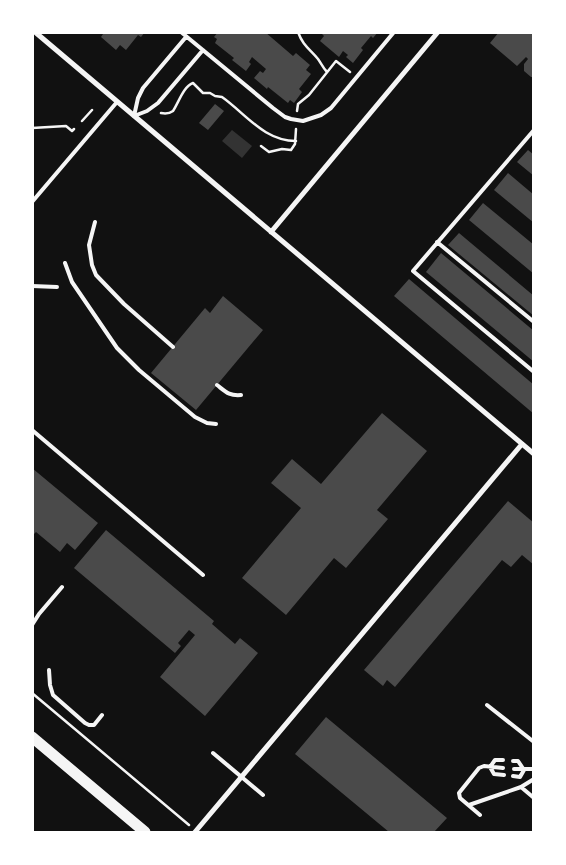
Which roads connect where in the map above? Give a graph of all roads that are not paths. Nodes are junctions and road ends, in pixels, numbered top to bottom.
1 (35, 32) edge
2 (181, 32) edge
3 (394, 32) edge
4 (438, 32) edge
5 (186, 37) junction
6 (202, 50) junction
7 (116, 102) junction
8 (134, 116) junction
9 (534, 130) edge
10 (32, 202) edge
11 (95, 222) dead end
12 (271, 232) junction
13 (437, 242) junction
14 (65, 264) dead end
15 (32, 286) edge
16 (57, 287) dead end
17 (534, 322) edge
18 (173, 347) dead end
19 (534, 372) edge
20 (217, 385) dead end
21 (241, 395) dead end
22 (216, 424) dead end
23 (32, 430) edge
24 (522, 444) junction
25 (534, 454) edge
26 (203, 575) dead end
27 (62, 586) dead end
28 (32, 626) edge
29 (49, 670) dead end
30 (487, 705) dead end
31 (102, 715) dead end
32 (32, 737) edge
33 (534, 742) edge
34 (213, 753) dead end
35 (503, 760) dead end
36 (513, 761) dead end
37 (490, 767) junction
38 (503, 768) dead end
39 (514, 769) dead end
40 (534, 769) edge
41 (524, 770) junction
42 (504, 775) dead end
43 (513, 776) dead end
44 (241, 777) junction
45 (534, 779) edge
46 (521, 787) junction
47 (263, 795) dead end
48 (534, 798) edge
49 (469, 806) junction
50 (480, 815) dead end
51 (145, 832) edge
52 (195, 832) edge

1 - 7 street
2 - 5 lane
3 - 6 lane
4 - 12 street
5 - 6 lane
5 - 8 lane
6 - 8 lane
7 - 8 street
7 - 10 lane
8 - 12 street
9 - 13 lane
11 - 18 lane
12 - 24 street
13 - 17 lane
13 - 19 lane
14 - 22 lane
15 - 16 lane
20 - 21 lane
23 - 26 lane
24 - 25 street
24 - 44 street
27 - 28 lane
29 - 31 lane
30 - 33 lane
32 - 51 main road
34 - 44 lane
35 - 37 lane
36 - 41 lane
37 - 38 lane
37 - 42 lane
37 - 49 lane
39 - 41 lane
40 - 41 lane
41 - 43 lane
44 - 47 lane
44 - 52 street
45 - 46 lane
46 - 48 lane
46 - 49 lane
49 - 50 lane

